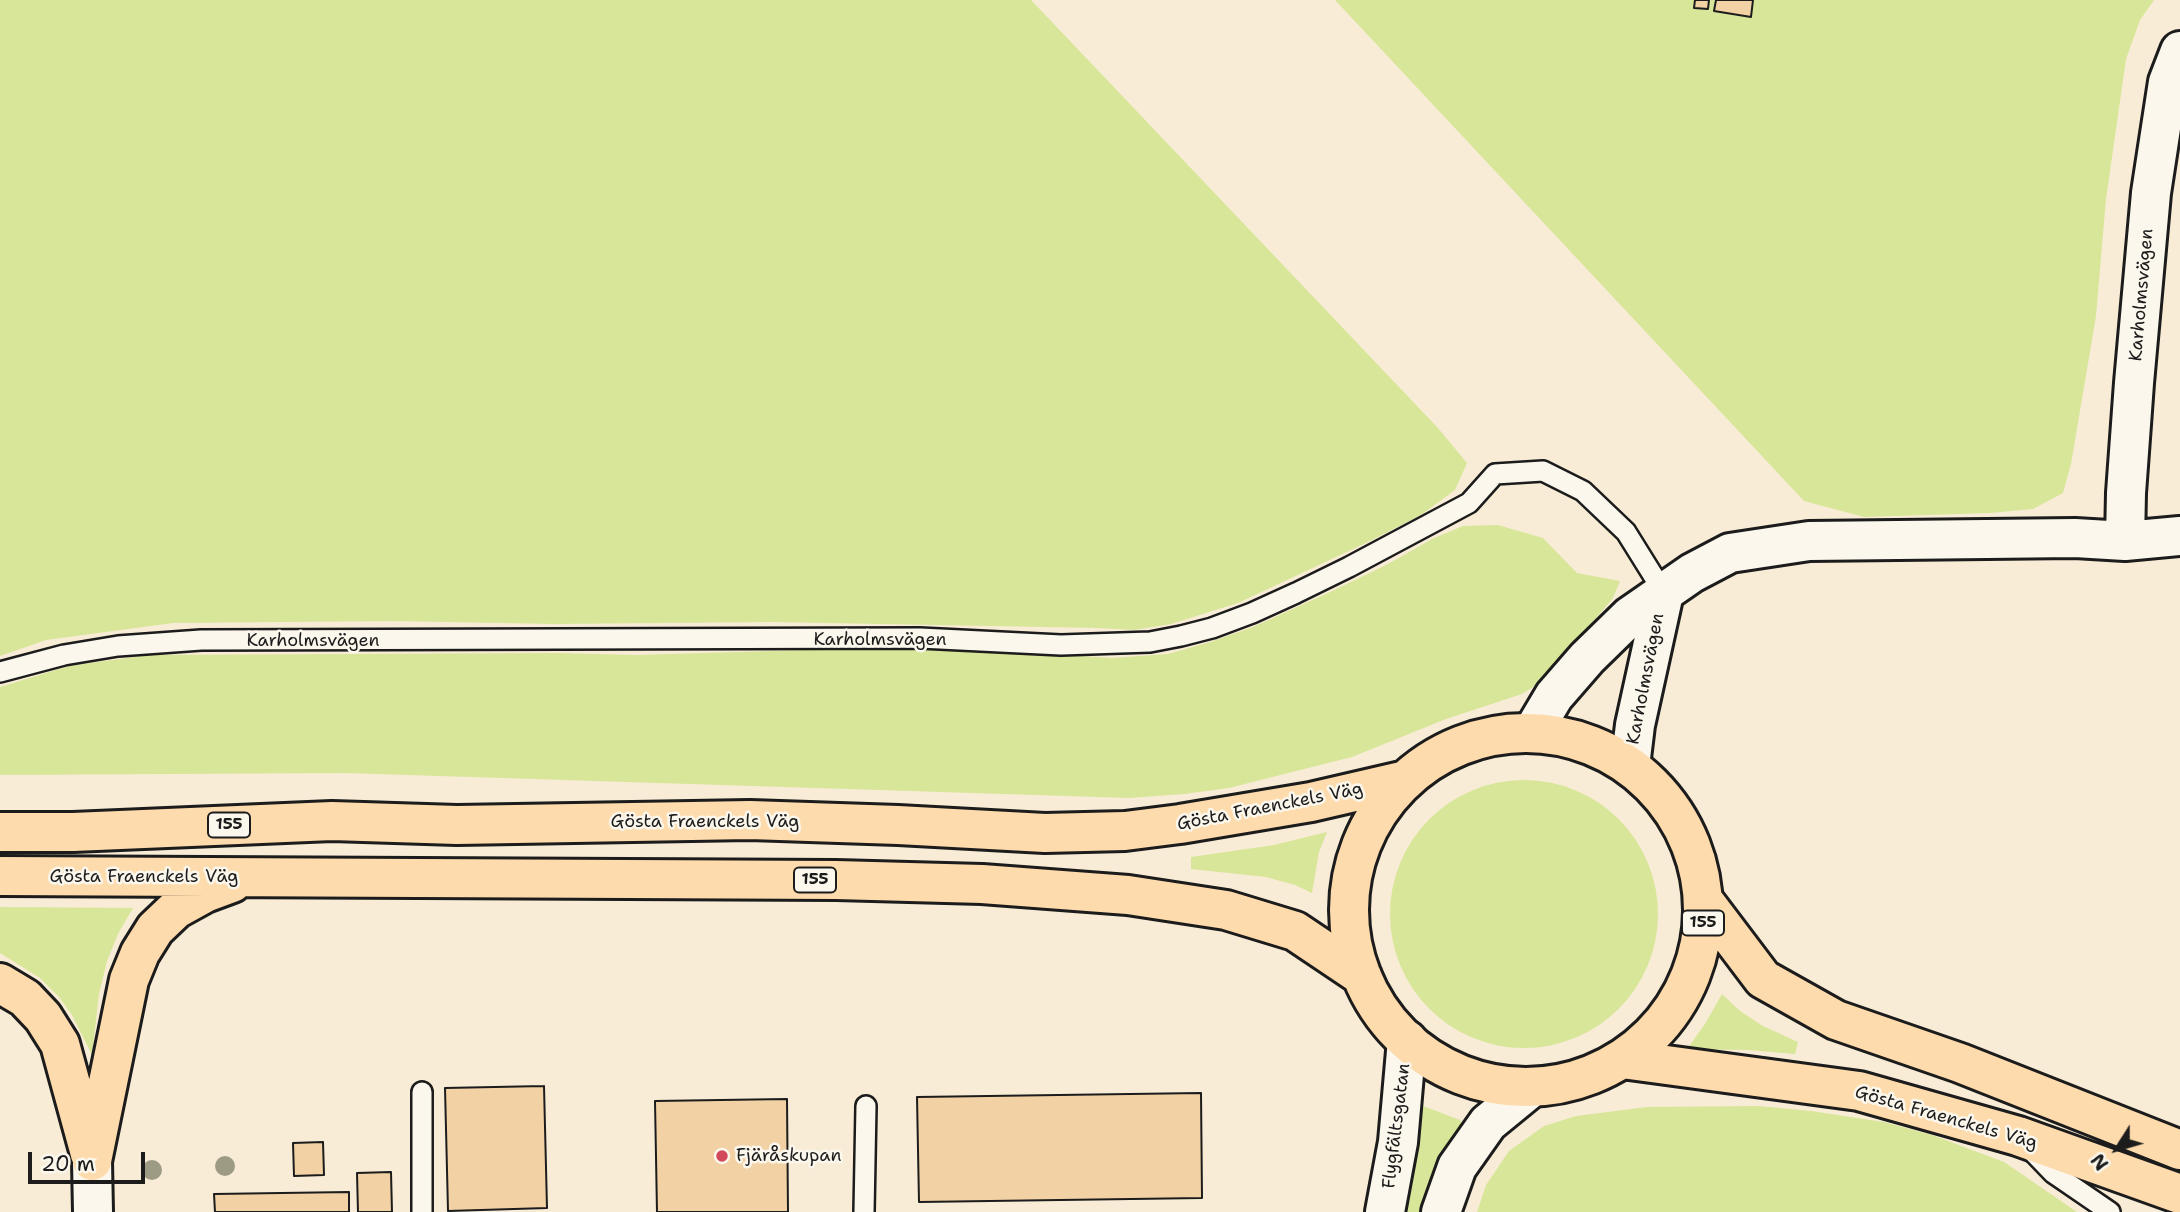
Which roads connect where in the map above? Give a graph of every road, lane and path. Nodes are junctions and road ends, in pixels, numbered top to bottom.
1 (2180, 51) edge
2 (2180, 536) edge
3 (2125, 541) junction
4 (1664, 593) junction
5 (0, 672) edge
6 (1532, 733) junction
7 (1630, 766) junction
8 (1406, 780) junction
9 (0, 832) edge
10 (0, 876) edge
11 (249, 877) junction
12 (1704, 901) junction
13 (1362, 976) junction
14 (0, 983) edge
15 (1407, 1041) junction
16 (1622, 1059) junction
17 (1532, 1087) junction
18 (422, 1091) dead end
19 (866, 1106) dead end
20 (2018, 1136) junction
21 (2180, 1150) edge
22 (92, 1161) junction
23 (2180, 1194) edge
24 (93, 1212) edge
25 (422, 1212) edge
26 (864, 1212) edge
27 (1385, 1212) edge
28 (1441, 1212) edge
29 (2110, 1212) edge

1 - 3 street, Karholmsvägen
2 - 3 street, Karholmsvägen
3 - 4 street, Karholmsvägen
4 - 5 lane, Karholmsvägen
4 - 6 street, Karholmsvägen
4 - 7 street, Karholmsvägen
6 - 7 main road, Gösta Fraenckels Väg / 155
6 - 8 main road, Gösta Fraenckels Väg / 155
7 - 12 main road, Gösta Fraenckels Väg / 155
8 - 9 main road, Gösta Fraenckels Väg / 155
8 - 13 main road, Gösta Fraenckels Väg / 155
10 - 11 main road, Gösta Fraenckels Väg / 155
11 - 13 main road, Gösta Fraenckels Väg / 155
11 - 22 main road
12 - 16 main road, Gösta Fraenckels Väg / 155
12 - 21 main road, Gösta Fraenckels Väg / 155
13 - 15 main road, Gösta Fraenckels Väg / 155
14 - 22 main road
15 - 17 main road, Gösta Fraenckels Väg / 155
15 - 27 street, Flygfältsgatan
16 - 17 main road, Gösta Fraenckels Väg / 155
16 - 20 main road, Gösta Fraenckels Väg
17 - 28 street
18 - 25 lane
19 - 26 lane
20 - 23 main road, Gösta Fraenckels Väg
20 - 29 lane
22 - 24 street

